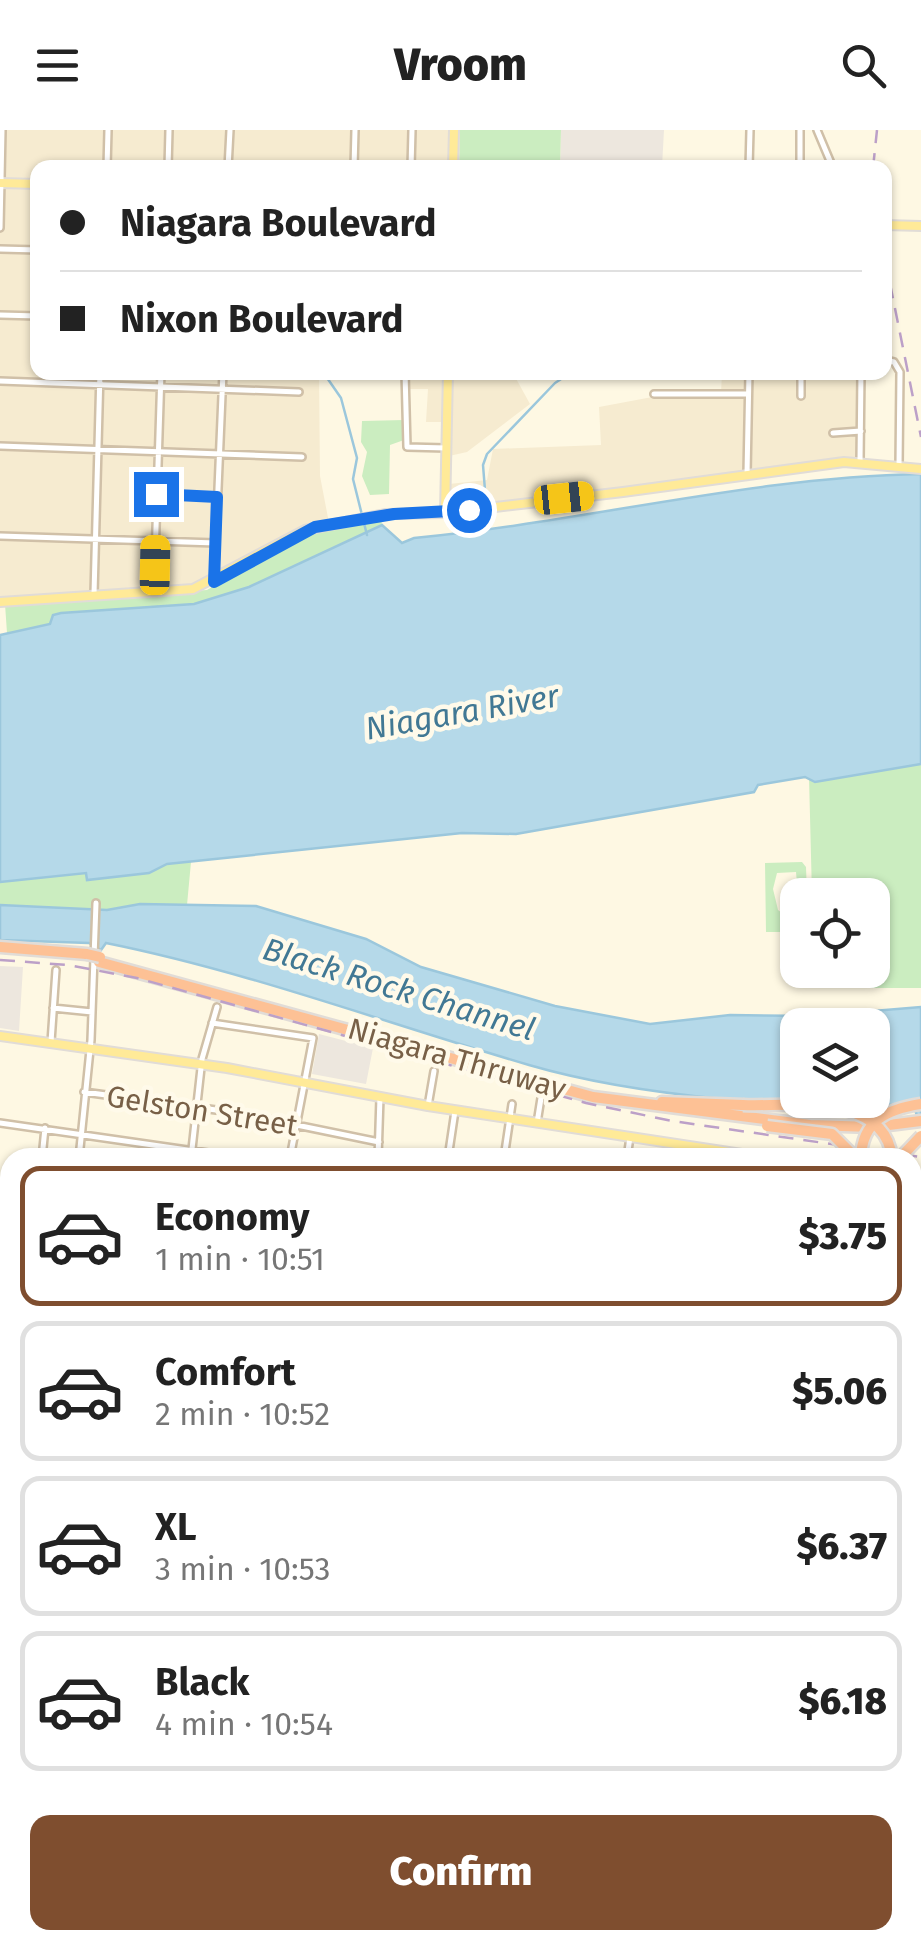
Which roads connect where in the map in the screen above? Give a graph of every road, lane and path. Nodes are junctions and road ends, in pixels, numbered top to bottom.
1 (2, 130) edge
2 (108, 130) edge
3 (169, 130) edge
4 (230, 130) edge
5 (355, 130) edge
6 (412, 130) edge
7 (454, 130) edge
8 (750, 130) edge
9 (800, 130) edge
10 (817, 130) edge
11 (106, 160) edge
12 (168, 160) edge
13 (228, 160) edge
14 (354, 160) edge
15 (411, 160) edge
16 (453, 160) edge
17 (749, 160) edge
18 (800, 160) edge
19 (830, 160) edge
20 (1, 184) edge
21 (30, 184) edge
22 (892, 225) edge
23 (921, 226) edge
24 (0, 228) edge
25 (0, 249) edge
26 (30, 250) edge
27 (0, 315) edge
28 (30, 316) edge
29 (892, 362) edge
30 (100, 380) edge
31 (161, 380) edge
32 (222, 380) edge
33 (406, 380) edge
34 (448, 380) edge
35 (748, 380) edge
36 (801, 380) edge
37 (861, 380) edge
38 (0, 381) edge
39 (100, 384) junction
40 (161, 386) junction
41 (222, 388) junction
42 (299, 392) dead end
43 (654, 394) dead end
44 (748, 394) junction
45 (801, 396) dead end
46 (861, 431) junction
47 (834, 433) dead end
48 (0, 446) edge
49 (446, 448) junction
50 (97, 449) junction
51 (158, 451) junction
52 (220, 453) junction
53 (302, 458) dead end
54 (860, 461) junction
55 (899, 466) junction
56 (921, 469) edge
57 (748, 476) junction
58 (156, 494) junction
59 (217, 497) junction
60 (444, 512) junction
61 (0, 536) edge
62 (94, 539) junction
63 (156, 541) junction
64 (216, 542) junction
65 (214, 582) junction
66 (154, 593) junction
67 (94, 595) junction
68 (0, 602) edge
69 (96, 906) dead end
70 (0, 950) edge
71 (94, 957) junction
72 (56, 970) dead end
73 (216, 1007) dead end
74 (53, 1008) junction
75 (92, 1012) junction
76 (212, 1023) junction
77 (0, 1036) edge
78 (51, 1043) junction
79 (90, 1048) junction
80 (202, 1064) junction
81 (434, 1071) dead end
82 (304, 1082) junction
83 (84, 1092) junction
84 (380, 1097) junction
85 (540, 1098) dead end
86 (512, 1104) dead end
87 (921, 1104) edge
88 (662, 1105) junction
89 (428, 1106) junction
90 (197, 1108) junction
91 (455, 1111) junction
92 (510, 1119) junction
93 (916, 1119) edge
94 (0, 1122) edge
95 (538, 1123) junction
96 (296, 1125) junction
97 (45, 1128) junction
98 (80, 1133) junction
99 (630, 1137) junction
100 (379, 1142) junction
101 (43, 1148) edge
102 (79, 1148) edge
103 (185, 1148) edge
104 (192, 1148) edge
105 (292, 1148) edge
106 (379, 1148) edge
107 (449, 1148) edge
108 (506, 1148) edge
109 (628, 1148) edge
110 (694, 1148) edge
111 (848, 1148) edge
112 (862, 1148) edge
113 (889, 1148) edge

1 - 20 street
2 - 11 street
3 - 12 street
4 - 13 street
5 - 14 street
6 - 15 street
7 - 16 main road
8 - 17 street
9 - 18 street
10 - 19 street
20 - 21 main road
20 - 24 street
22 - 23 main road
25 - 26 street
27 - 28 street
29 - 55 street
30 - 39 street
31 - 40 street
32 - 41 street
33 - 49 street
34 - 49 main road
35 - 44 street
36 - 45 street
37 - 46 street
38 - 39 street
39 - 40 street
39 - 50 street
40 - 41 street
40 - 51 street
41 - 42 street
41 - 52 street
43 - 44 street
44 - 57 street
46 - 47 street
46 - 54 street
48 - 50 street
49 - 60 main road
50 - 51 street
50 - 62 street
51 - 52 street
51 - 58 street
52 - 53 street
52 - 59 street
54 - 55 main road
54 - 57 main road
55 - 56 main road
57 - 60 main road
58 - 59 street
58 - 63 street
59 - 64 street
60 - 65 main road
61 - 62 street
62 - 63 street
62 - 67 street
63 - 64 street
63 - 66 street
64 - 65 street
65 - 66 main road
66 - 67 main road
67 - 68 main road
69 - 71 street
70 - 71 highway, Niagara Thruway
71 - 75 street
71 - 88 highway, Niagara Thruway
72 - 74 street
73 - 76 street
74 - 75 street
74 - 78 street
75 - 79 street
76 - 80 street
76 - 82 street
77 - 78 main road
78 - 79 main road
79 - 80 main road
79 - 83 street
80 - 82 main road
80 - 90 street
81 - 89 street
82 - 84 main road
82 - 96 street
83 - 90 street, Gelston Street
83 - 98 street
84 - 89 main road
84 - 100 street
85 - 95 street
86 - 92 street
87 - 112 highway, bridge
88 - 93 highway, Niagara Thruway
88 - 111 highway, bridge
88 - 113 highway, bridge
89 - 91 main road
90 - 96 street, Gelston Street
90 - 104 street
91 - 92 main road
91 - 107 street
92 - 95 main road
92 - 108 street
94 - 97 street
95 - 99 main road
96 - 100 street, Gelston Street
96 - 105 street
97 - 98 street
97 - 101 street
98 - 102 street
98 - 103 street
99 - 109 street
99 - 110 main road
100 - 106 street

